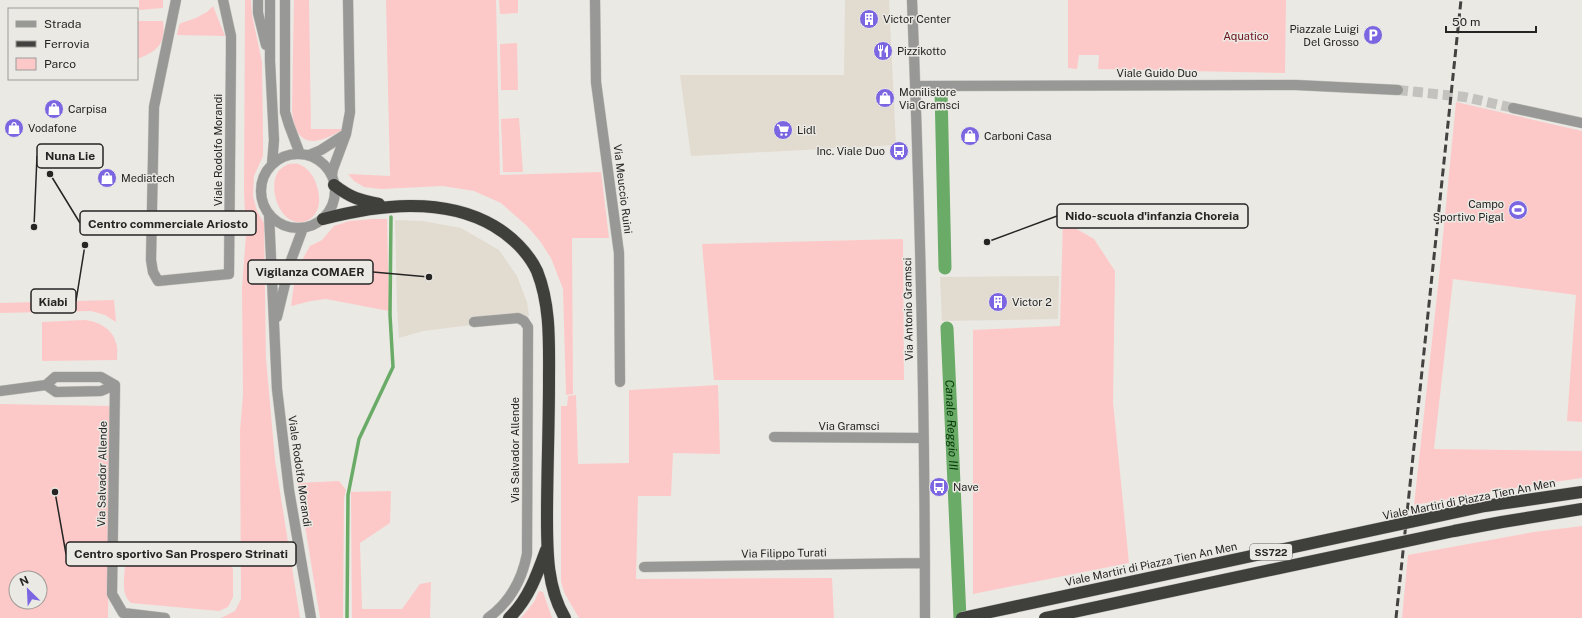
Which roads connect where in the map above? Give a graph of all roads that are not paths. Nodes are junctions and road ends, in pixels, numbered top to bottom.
1 (172, 0) edge
2 (176, 0) edge
3 (223, 0) edge
4 (258, 0) edge
5 (270, 0) edge
6 (285, 0) edge
7 (348, 0) edge
8 (595, 0) edge
9 (912, 0) edge
10 (172, 18) junction
11 (270, 61) junction
12 (915, 86) junction
13 (1398, 90) tunnel mouth
14 (1513, 108) tunnel mouth
15 (1582, 124) edge
16 (346, 134) junction
17 (305, 155) junction
18 (272, 164) junction
19 (333, 180) junction
20 (386, 206) junction
21 (269, 214) junction
22 (323, 219) junction
23 (304, 228) junction
24 (474, 322) dead end
25 (275, 327) junction
26 (620, 382) dead end
27 (46, 385) junction
28 (115, 385) junction
29 (0, 391) edge
30 (774, 437) dead end
31 (923, 438) junction
32 (1582, 492) edge
33 (1582, 509) edge
34 (547, 545) junction
35 (925, 563) junction
36 (644, 567) dead end
37 (165, 618) edge
38 (311, 618) edge
39 (488, 618) edge
40 (509, 618) edge
41 (565, 618) edge
42 (926, 618) edge
43 (962, 618) edge
44 (1046, 618) edge

1 - 10 street, Viale Rodolfo Morandi
2 - 10 street, Viale Rodolfo Morandi
3 - 10 street, Viale Rodolfo Morandi
4 - 11 street, Viale Rodolfo Morandi
5 - 11 street, Viale Rodolfo Morandi
6 - 17 street
7 - 16 street
8 - 26 street, Via Meuccio Ruini
9 - 12 street, Via Antonio Gramsci
11 - 18 street, Viale Rodolfo Morandi
12 - 13 street, Viale Guido Duo
12 - 31 street, Via Antonio Gramsci
14 - 15 street
16 - 17 street
16 - 19 street
17 - 18 street
17 - 19 street
18 - 21 street, Viale Rodolfo Morandi
19 - 20 highway
19 - 22 street
20 - 22 highway
20 - 34 highway
21 - 23 street, Viale Rodolfo Morandi
21 - 25 street, Viale Rodolfo Morandi
22 - 23 street
23 - 25 street, Viale Rodolfo Morandi
24 - 39 street, Via Salvador Allende
25 - 38 street, Viale Rodolfo Morandi
27 - 28 street
27 - 28 street
27 - 29 street
28 - 37 street, Via Salvador Allende
30 - 31 street, Via Gramsci
31 - 35 street, Via Antonio Gramsci
32 - 43 highway, Viale Martiri di Piazza Tien An Men / SS722, bridge
33 - 44 highway, SS722, bridge
34 - 40 highway
34 - 41 highway
35 - 36 street, Via Filippo Turati
35 - 42 street, Via Antonio Gramsci

